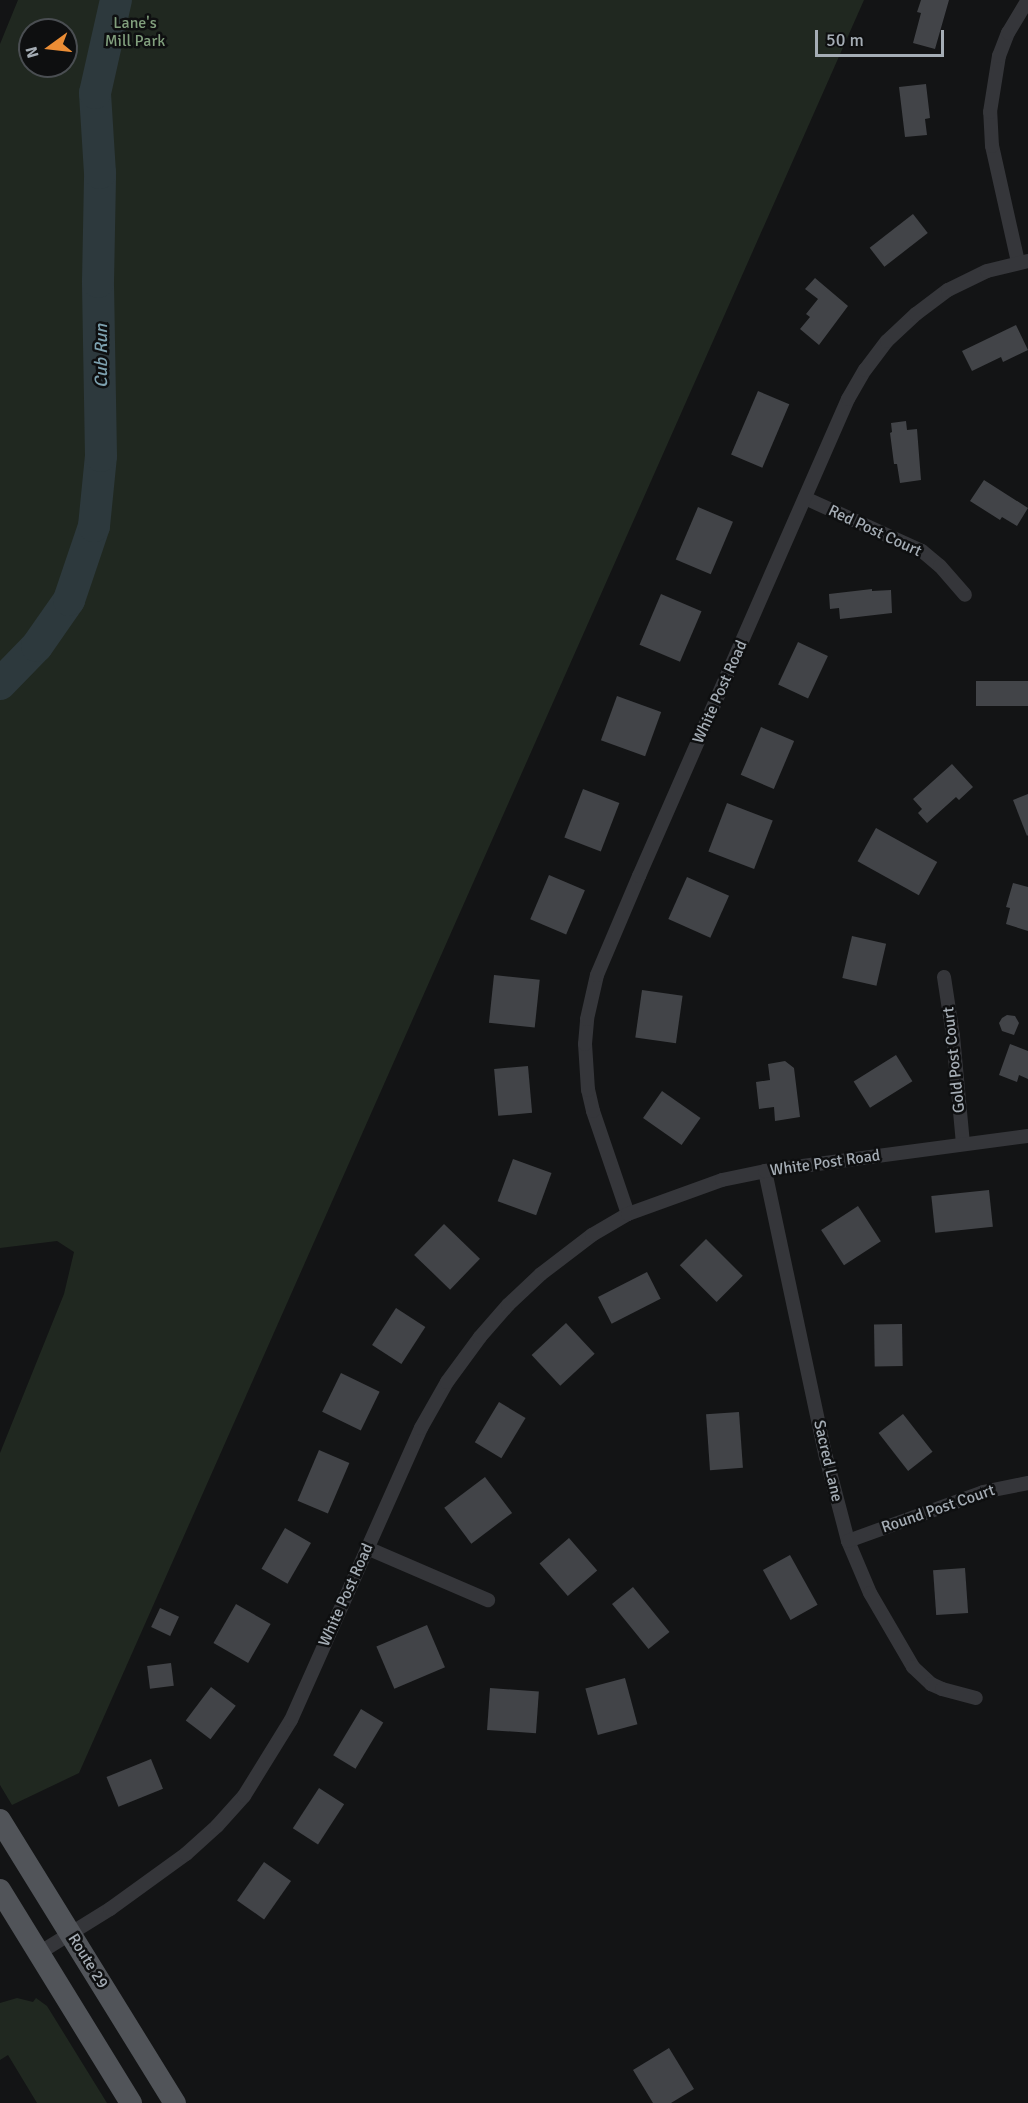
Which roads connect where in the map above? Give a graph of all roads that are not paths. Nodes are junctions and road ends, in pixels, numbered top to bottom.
1 (1028, 0) edge
2 (1023, 262) edge
3 (805, 498) junction
4 (965, 595) dead end
5 (944, 977) dead end
6 (1028, 1136) edge
7 (963, 1144) junction
8 (765, 1171) junction
9 (627, 1214) junction
10 (1028, 1483) edge
11 (848, 1541) junction
12 (367, 1548) junction
13 (488, 1600) dead end
14 (976, 1698) dead end
15 (0, 1820) edge
16 (0, 1890) edge
17 (70, 1933) junction
18 (39, 1953) junction
19 (131, 2103) edge
20 (175, 2103) edge

1 - 2 street
2 - 3 street, White Post Road
3 - 4 street, Red Post Court
3 - 9 street, White Post Road
5 - 7 street, Gold Post Court
6 - 7 street, White Post Road
7 - 8 street, White Post Road
8 - 9 street, White Post Road
8 - 11 street, Sacred Lane
9 - 12 street, White Post Road
10 - 11 street, Round Post Court
11 - 14 street, Sacred Lane
12 - 13 street
12 - 17 street, White Post Road
15 - 17 main road, Route 29
16 - 18 main road
17 - 18 street, White Post Road
17 - 20 main road, Route 29
18 - 19 main road

